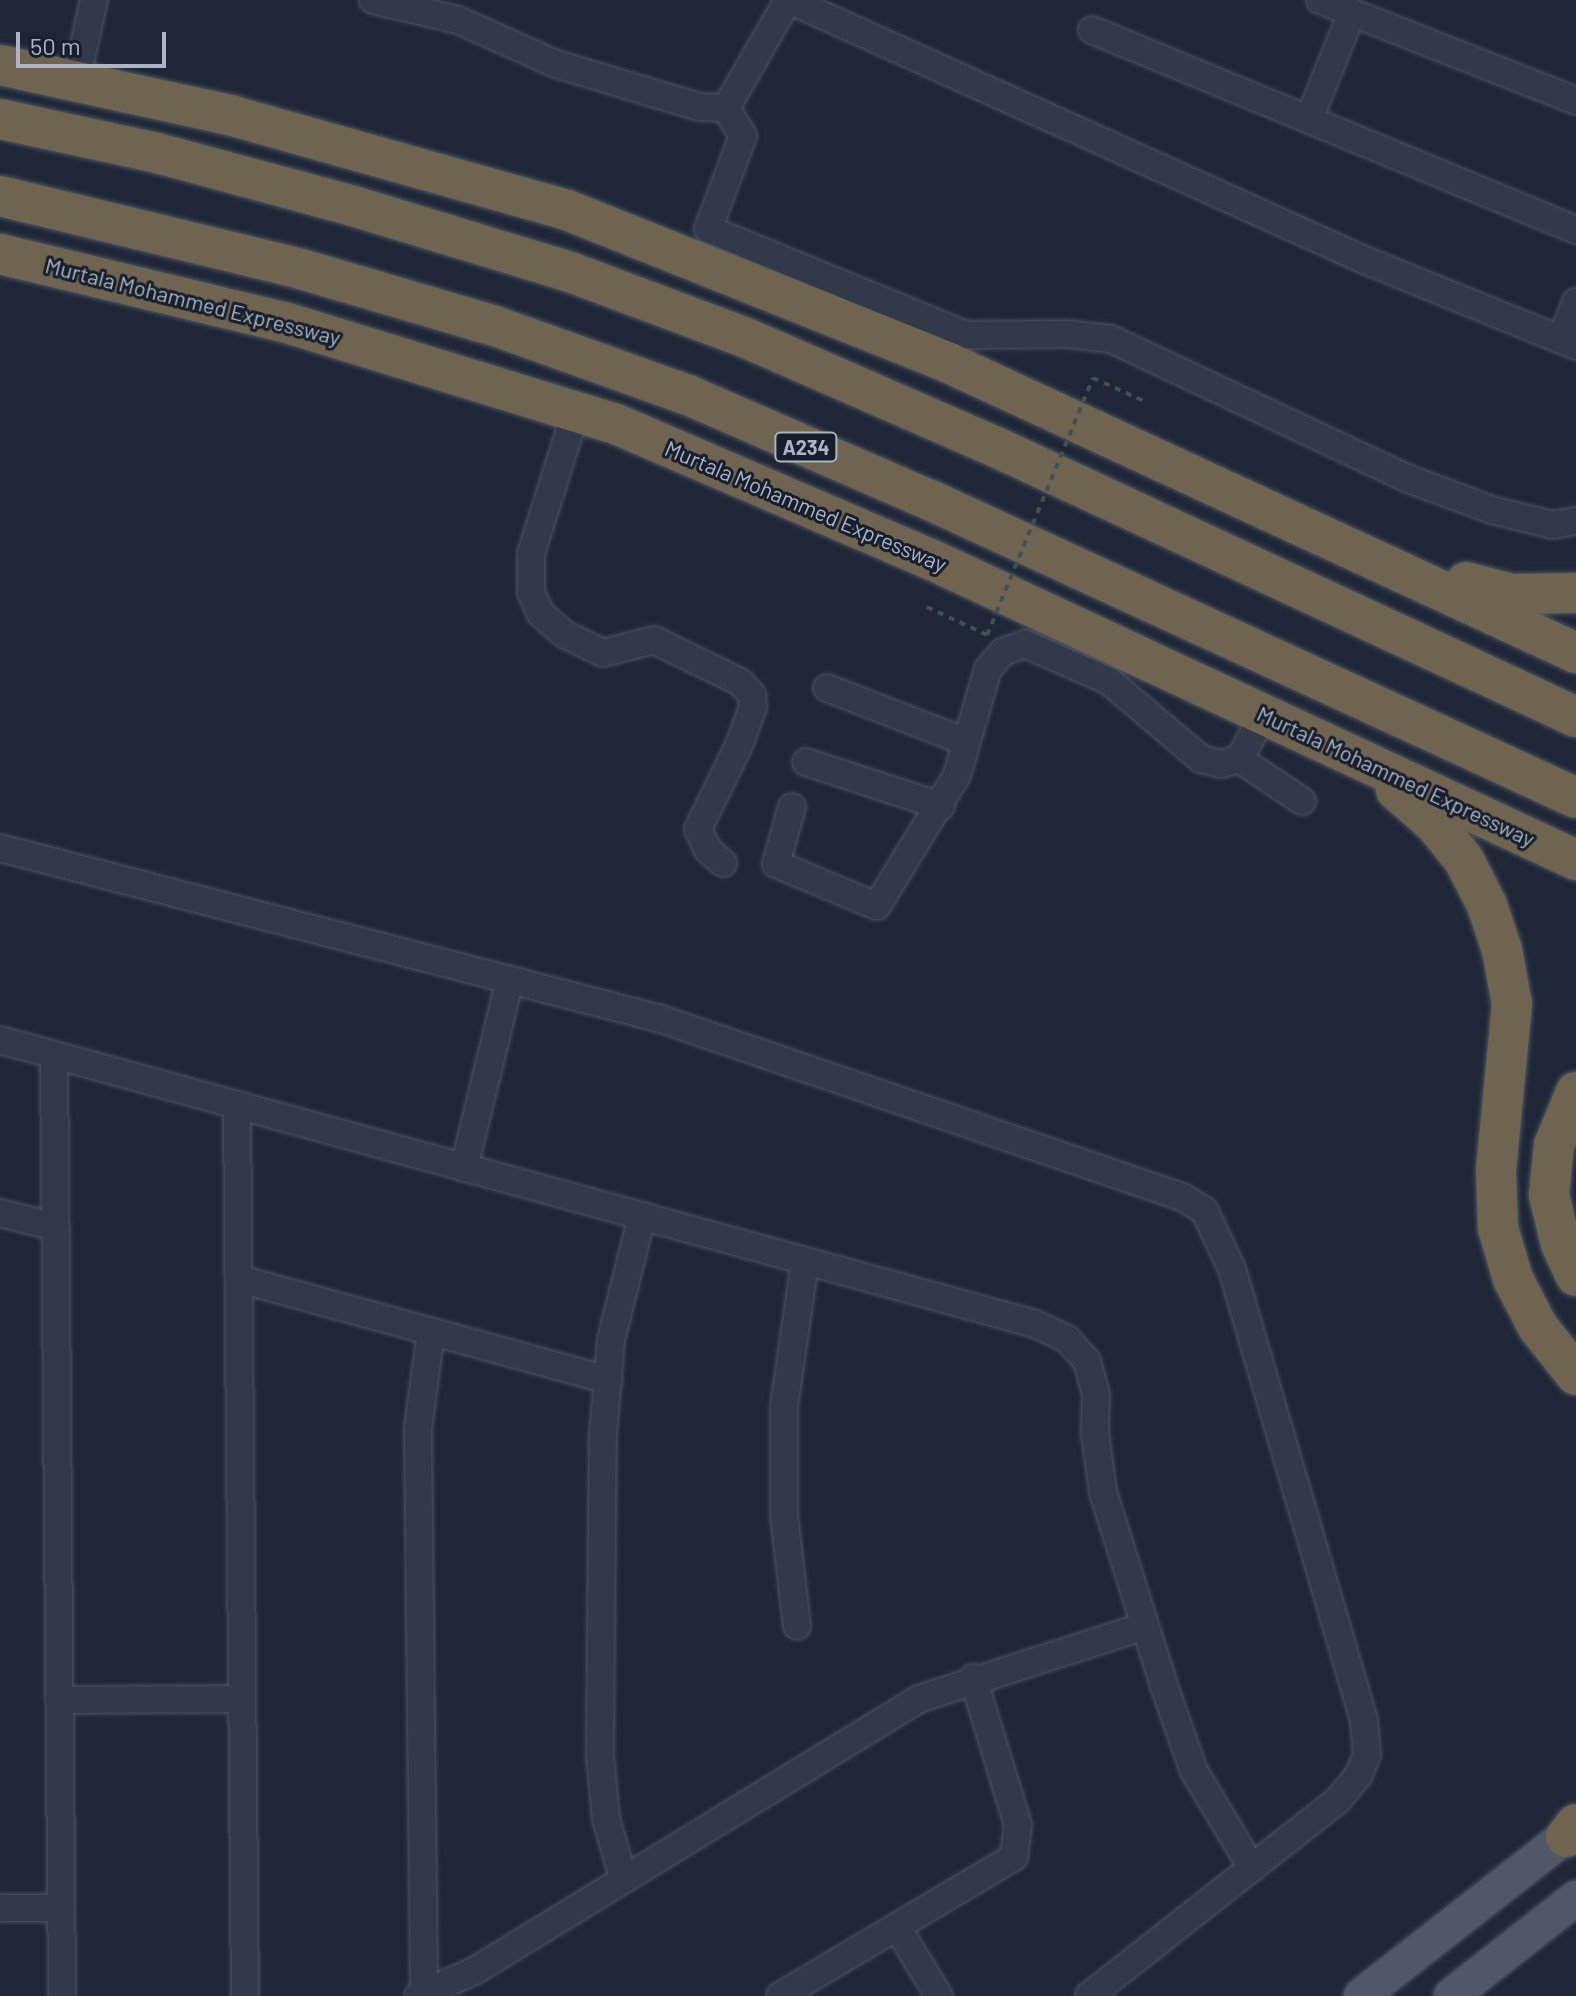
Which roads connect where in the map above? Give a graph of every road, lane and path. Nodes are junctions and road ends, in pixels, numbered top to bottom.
1 (94, 0) edge
2 (373, 0) edge
3 (788, 0) edge
4 (1320, 0) edge
5 (1352, 13) junction
6 (1092, 30) dead end
7 (0, 65) edge
8 (76, 81) junction
9 (1576, 101) edge
10 (726, 108) junction
11 (0, 119) edge
12 (1309, 119) junction
13 (157, 153) junction
14 (408, 162) junction
15 (0, 196) edge
16 (63, 210) junction
17 (1576, 230) edge
18 (0, 254) edge
19 (1576, 302) edge
20 (284, 322) junction
21 (1569, 343) edge
22 (1144, 401) dead end
23 (576, 411) junction
24 (1576, 521) edge
25 (1342, 543) junction
26 (1576, 593) edge
27 (927, 607) dead end
28 (1576, 653) edge
29 (827, 688) dead end
30 (1264, 714) junction
31 (1576, 717) edge
32 (1312, 736) junction
33 (966, 742) junction
34 (1239, 759) junction
35 (806, 762) dead end
36 (1576, 798) edge
37 (1302, 801) dead end
38 (941, 806) junction
39 (792, 807) dead end
40 (0, 848) edge
41 (1576, 860) edge
42 (723, 863) dead end
43 (510, 980) junction
44 (0, 1040) edge
45 (54, 1055) junction
46 (1576, 1092) edge
47 (237, 1105) junction
48 (464, 1168) junction
49 (0, 1213) edge
50 (642, 1216) junction
51 (56, 1227) junction
52 (805, 1261) junction
53 (1576, 1276) edge
54 (239, 1279) junction
55 (431, 1332) junction
56 (1576, 1375) edge
57 (608, 1380) junction
58 (797, 1626) dead end
59 (1145, 1626) junction
60 (973, 1678) junction
61 (242, 1699) junction
62 (59, 1700) junction
63 (1573, 1830) edge
64 (1252, 1868) junction
65 (623, 1877) junction
66 (1576, 1898) edge
67 (0, 1908) edge
68 (61, 1908) junction
69 (897, 1927) junction
70 (421, 1995) edge
71 (62, 1996) edge
72 (245, 1996) edge
73 (780, 1996) edge
74 (939, 1996) edge
75 (1089, 1996) edge
76 (1361, 1996) edge
77 (1451, 1996) edge

1 - 8 street
2 - 10 street
3 - 10 street
3 - 21 street
4 - 5 street
5 - 9 street
5 - 12 street
6 - 12 street
7 - 8 highway
8 - 14 highway
10 - 24 street
11 - 13 highway
12 - 17 street
13 - 14 highway
13 - 31 highway
14 - 25 highway
15 - 16 highway, A234
16 - 20 highway
16 - 36 highway, A234
18 - 20 highway, Murtala Mohammed Expressway
19 - 21 street
20 - 23 highway, Murtala Mohammed Expressway
22 - 27 path, bridge
23 - 30 highway, Murtala Mohammed Expressway
23 - 42 street
25 - 26 highway
25 - 28 highway
29 - 33 street
30 - 32 highway, Murtala Mohammed Expressway
30 - 34 street
32 - 41 highway, Murtala Mohammed Expressway
32 - 56 highway
33 - 34 street
33 - 38 street
34 - 37 street
35 - 38 street
38 - 39 street
40 - 43 street
43 - 48 street
43 - 64 street
44 - 45 street
45 - 47 street
45 - 51 street
46 - 53 highway
47 - 48 street
47 - 54 street
48 - 50 street
49 - 51 street
50 - 52 street
50 - 57 street
51 - 62 street
52 - 58 street
52 - 59 street
54 - 55 street
54 - 61 street
55 - 57 street
55 - 70 street
57 - 65 street
59 - 60 street
59 - 64 street
60 - 65 street
60 - 69 street
61 - 62 street
61 - 72 street
62 - 68 street
63 - 76 main road
64 - 75 street
65 - 70 street
66 - 77 main road
67 - 68 street
68 - 71 street
69 - 73 street
69 - 74 street

